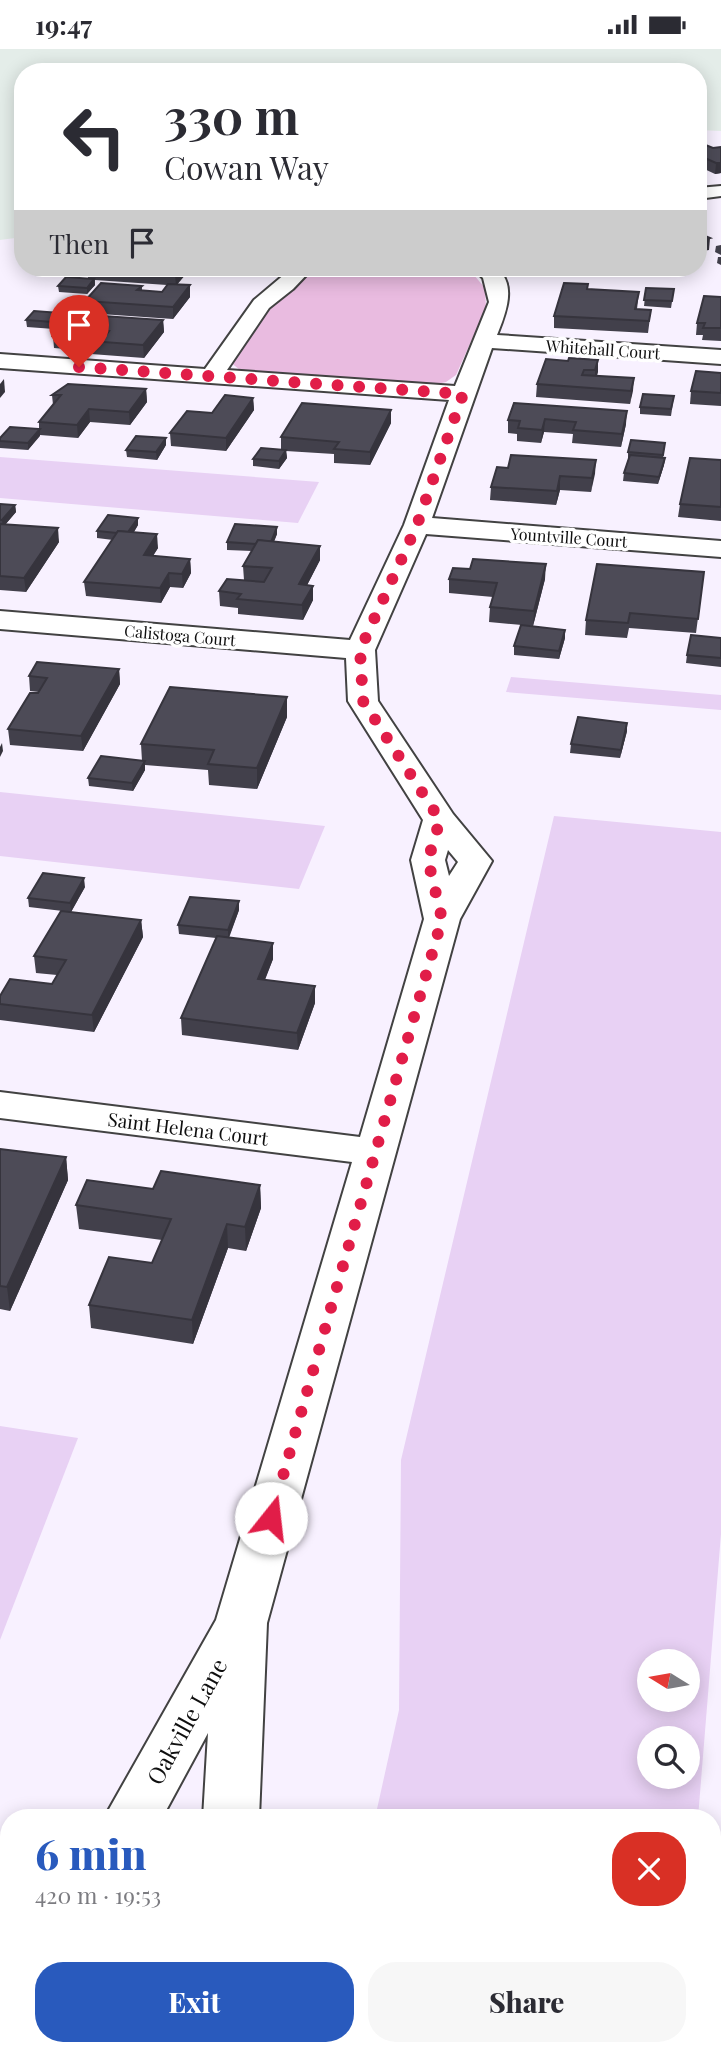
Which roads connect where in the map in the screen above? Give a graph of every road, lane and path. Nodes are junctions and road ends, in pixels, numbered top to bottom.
1 (293, 277) edge
2 (493, 277) edge
3 (486, 341) junction
4 (721, 356) edge
5 (0, 361) edge
6 (211, 377) junction
7 (463, 394) junction
8 (417, 525) junction
9 (721, 549) edge
10 (0, 620) edge
11 (360, 650) junction
12 (440, 820) junction
13 (442, 919) junction
14 (0, 1105) edge
15 (375, 1152) junction
16 (241, 1623) junction
17 (137, 1809) edge
18 (231, 1809) edge

1 - 6 street
2 - 3 street, Oakville Lane
3 - 4 street, Whitehall Court
3 - 7 street, Oakville Lane
5 - 6 street
6 - 7 street
7 - 8 street, Oakville Lane
8 - 9 street, Yountville Court
8 - 11 street, Oakville Lane
10 - 11 street, Calistoga Court
11 - 12 street, Oakville Lane
12 - 13 street, Oakville Lane
12 - 13 street, Oakville Lane
13 - 15 street, Oakville Lane
14 - 15 street, Saint Helena Court
15 - 16 street, Oakville Lane
16 - 17 street, Oakville Lane
16 - 18 street, Oakville Lane

